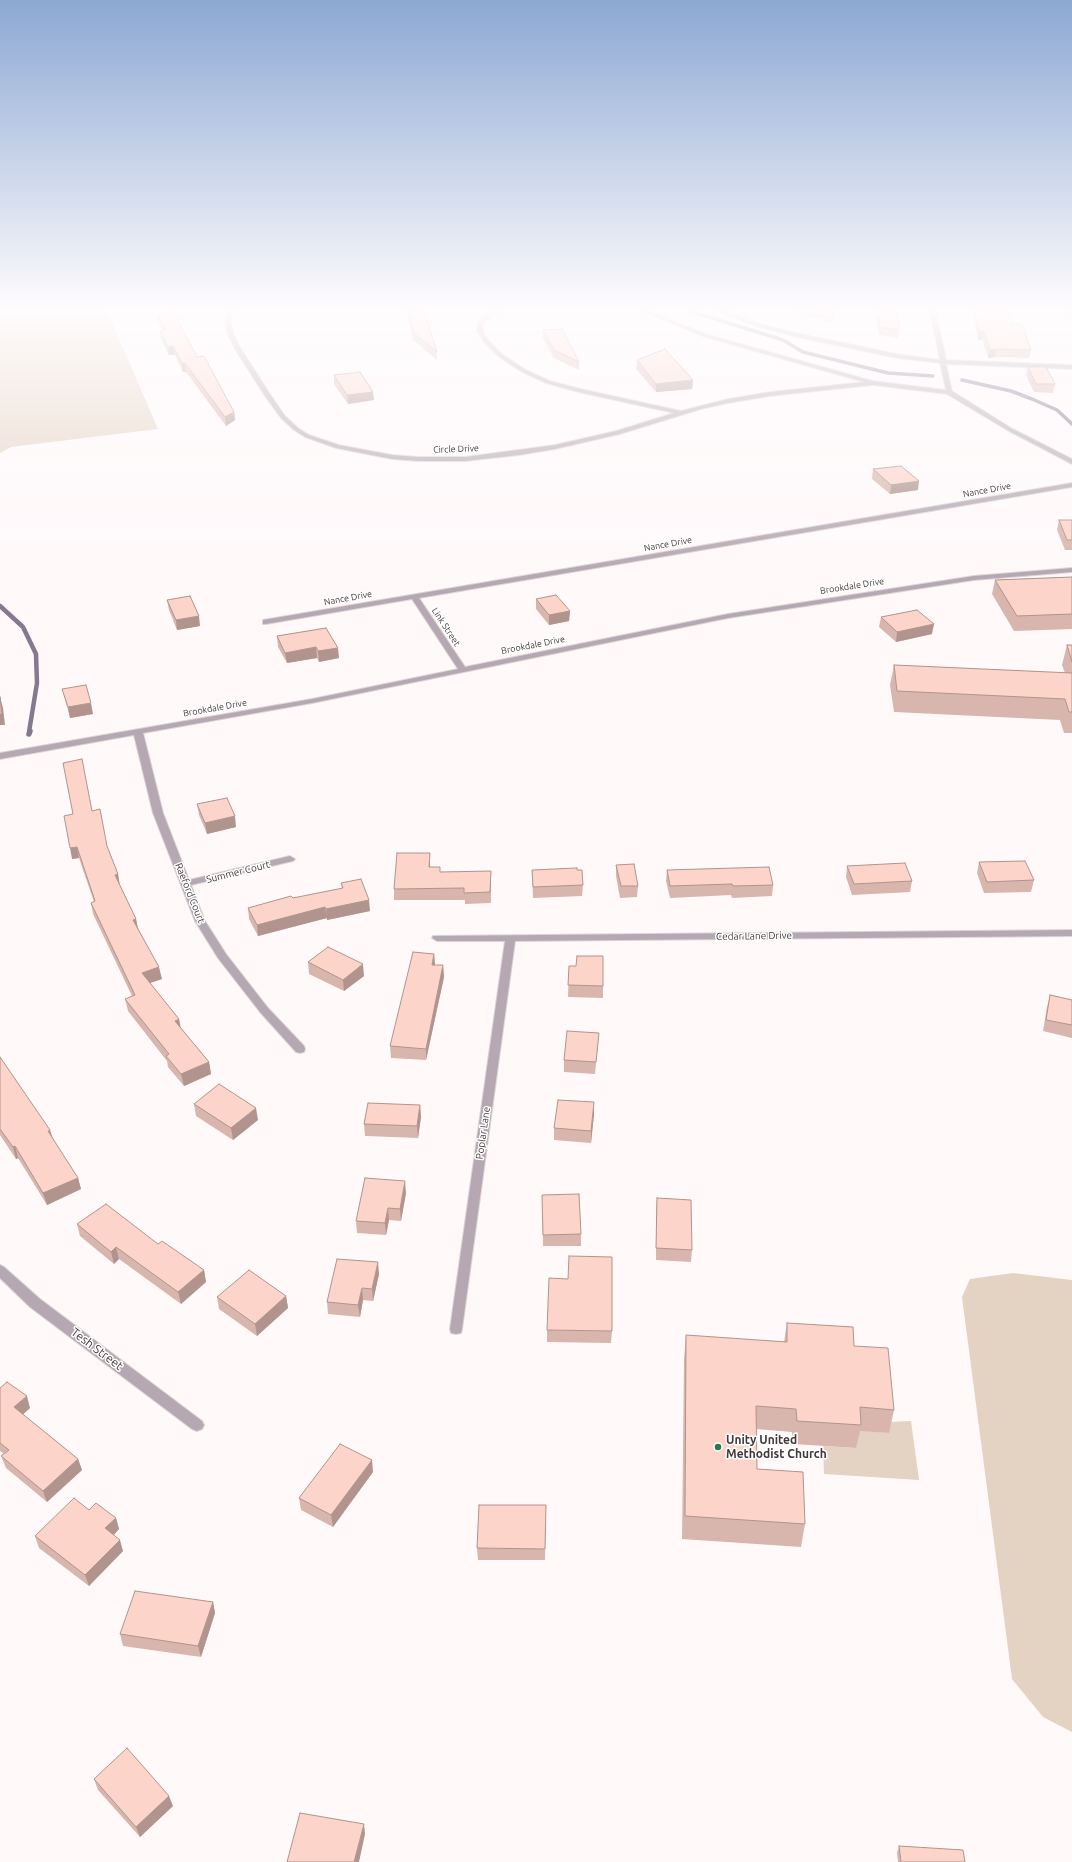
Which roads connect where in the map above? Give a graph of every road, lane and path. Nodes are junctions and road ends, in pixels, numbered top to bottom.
1 (271, 398) edge
2 (613, 398) edge
3 (743, 398) edge
4 (959, 398) edge
5 (681, 412) junction
6 (1072, 462) edge
7 (1072, 484) edge
8 (1072, 570) edge
9 (414, 596) junction
10 (266, 622) dead end
11 (462, 669) junction
12 (138, 732) junction
13 (0, 756) edge
14 (290, 859) dead end
15 (185, 884) junction
16 (1072, 933) edge
17 (437, 938) dead end
18 (510, 938) junction
19 (300, 1049) dead end
20 (0, 1270) edge
21 (456, 1329) dead end
22 (197, 1425) dead end

1 - 5 street, Circle Drive
2 - 5 street
3 - 5 street, Circle Drive
4 - 6 street
7 - 9 street, Nance Drive
8 - 11 street, Brookdale Drive
9 - 10 street, Nance Drive
9 - 11 street, Link Street
11 - 12 street, Brookdale Drive
12 - 13 street, Brookdale Drive
12 - 15 street, Raeford Court
14 - 15 street, Summer Court
15 - 19 street, Raeford Court
16 - 18 street, Cedar Lane Drive
17 - 18 street, Cedar Lane Drive
18 - 21 street, Poplar Lane
20 - 22 street, Tesh Street

